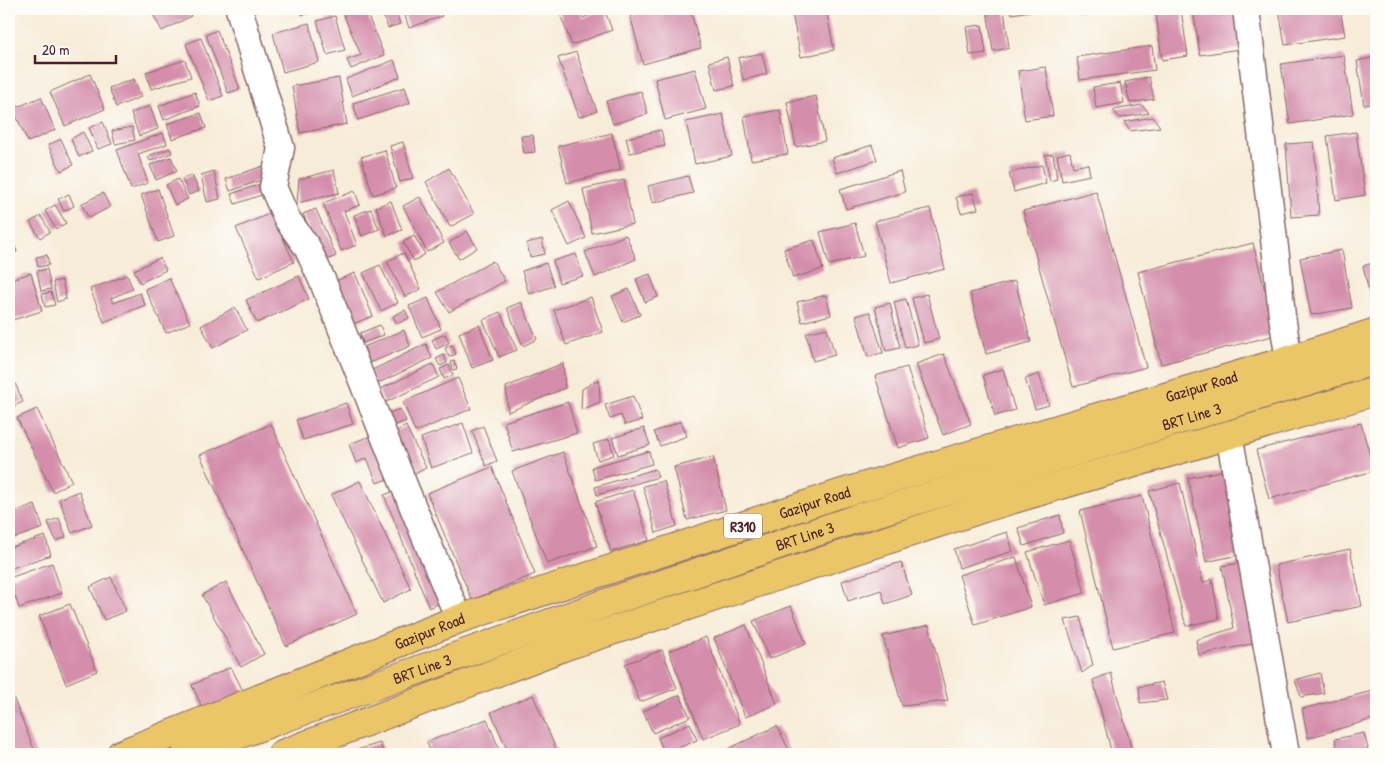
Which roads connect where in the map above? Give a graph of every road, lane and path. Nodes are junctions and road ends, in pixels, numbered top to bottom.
1 (239, 9) edge
2 (1246, 9) edge
3 (1376, 332) edge
4 (1289, 360) junction
5 (1376, 360) edge
6 (1376, 391) edge
7 (1229, 434) junction
8 (459, 619) junction
9 (121, 754) edge
10 (186, 754) edge
11 (282, 754) edge
12 (1286, 754) edge

1 - 8 street
2 - 4 street
3 - 4 main road, Gazipur Road / R310
4 - 8 main road, Gazipur Road / R310
5 - 10 main road, BRT Line 3
6 - 7 main road
7 - 11 main road
7 - 12 street
8 - 9 main road, Gazipur Road / R310

